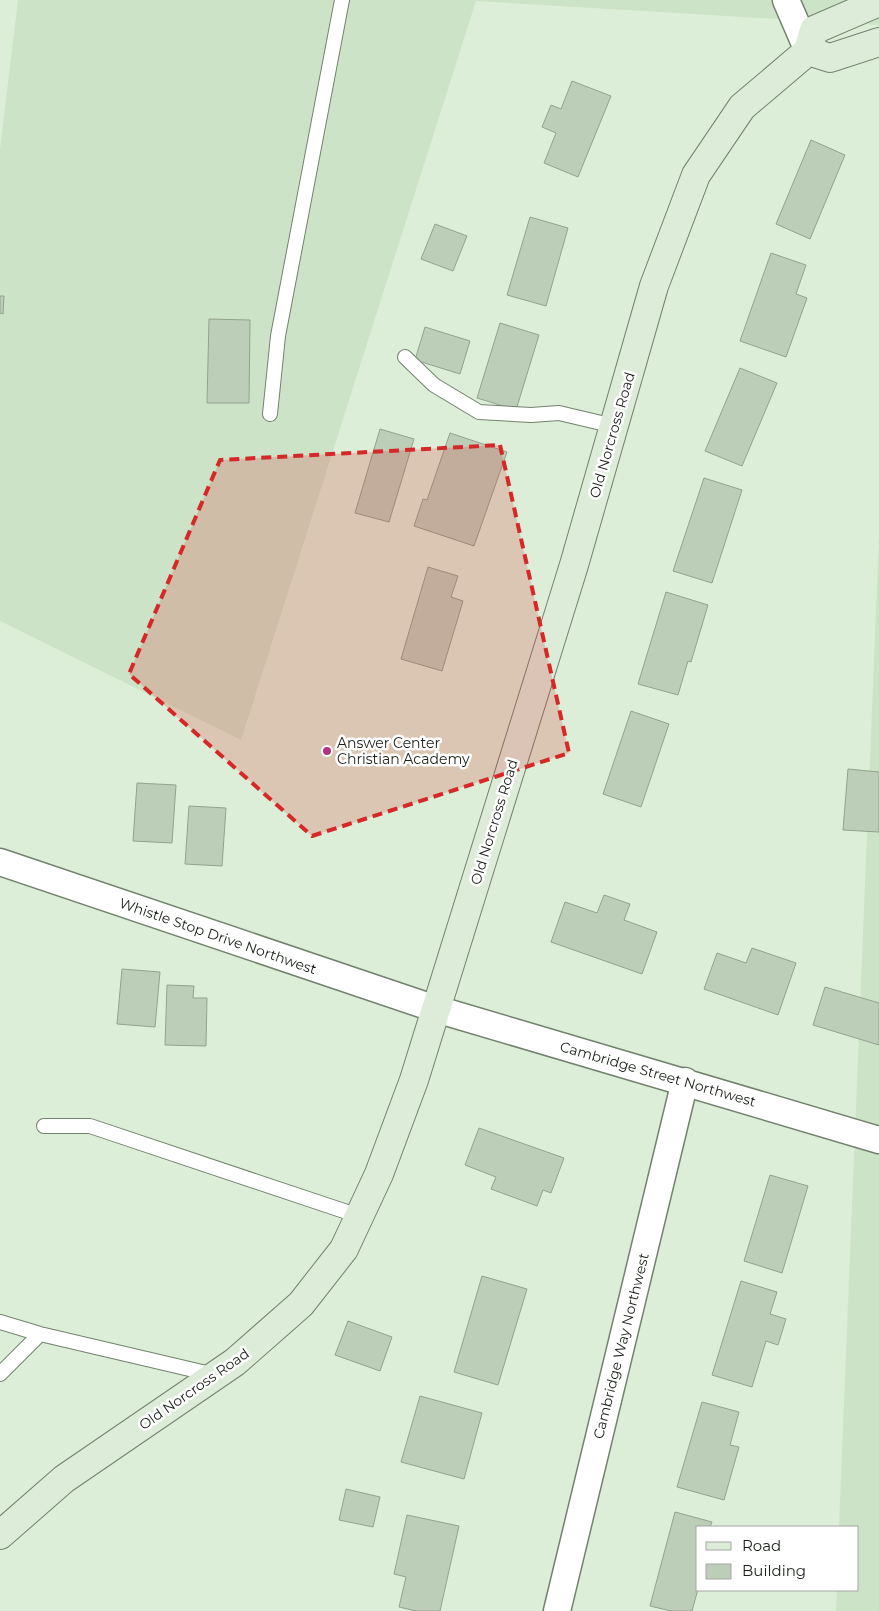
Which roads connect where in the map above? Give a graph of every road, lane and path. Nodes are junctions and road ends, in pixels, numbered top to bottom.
1 (342, 0) edge
2 (786, 0) edge
3 (844, 0) edge
4 (869, 0) edge
5 (879, 2) edge
6 (879, 42) edge
7 (808, 50) junction
8 (405, 357) dead end
9 (270, 414) dead end
10 (614, 426) junction
11 (0, 862) edge
12 (436, 1009) junction
13 (685, 1081) junction
14 (44, 1126) dead end
15 (879, 1140) edge
16 (359, 1216) junction
17 (0, 1322) edge
18 (40, 1334) junction
19 (0, 1374) edge
20 (216, 1375) junction
21 (4, 1525) edge
22 (557, 1611) edge

1 - 9 lane
2 - 7 street
3 - 4 street
5 - 7 street
6 - 7 street
7 - 10 street, Old Norcross Road
8 - 10 lane
10 - 12 street, Old Norcross Road
11 - 12 street, Whistle Stop Drive Northwest
12 - 13 street, Cambridge Street Northwest
12 - 16 street, Old Norcross Road
13 - 15 street, Cambridge Street Northwest
13 - 22 street, Cambridge Way Northwest
14 - 16 lane
16 - 20 street, Old Norcross Road
17 - 18 lane
18 - 19 lane
18 - 20 lane
20 - 21 street, Old Norcross Road

